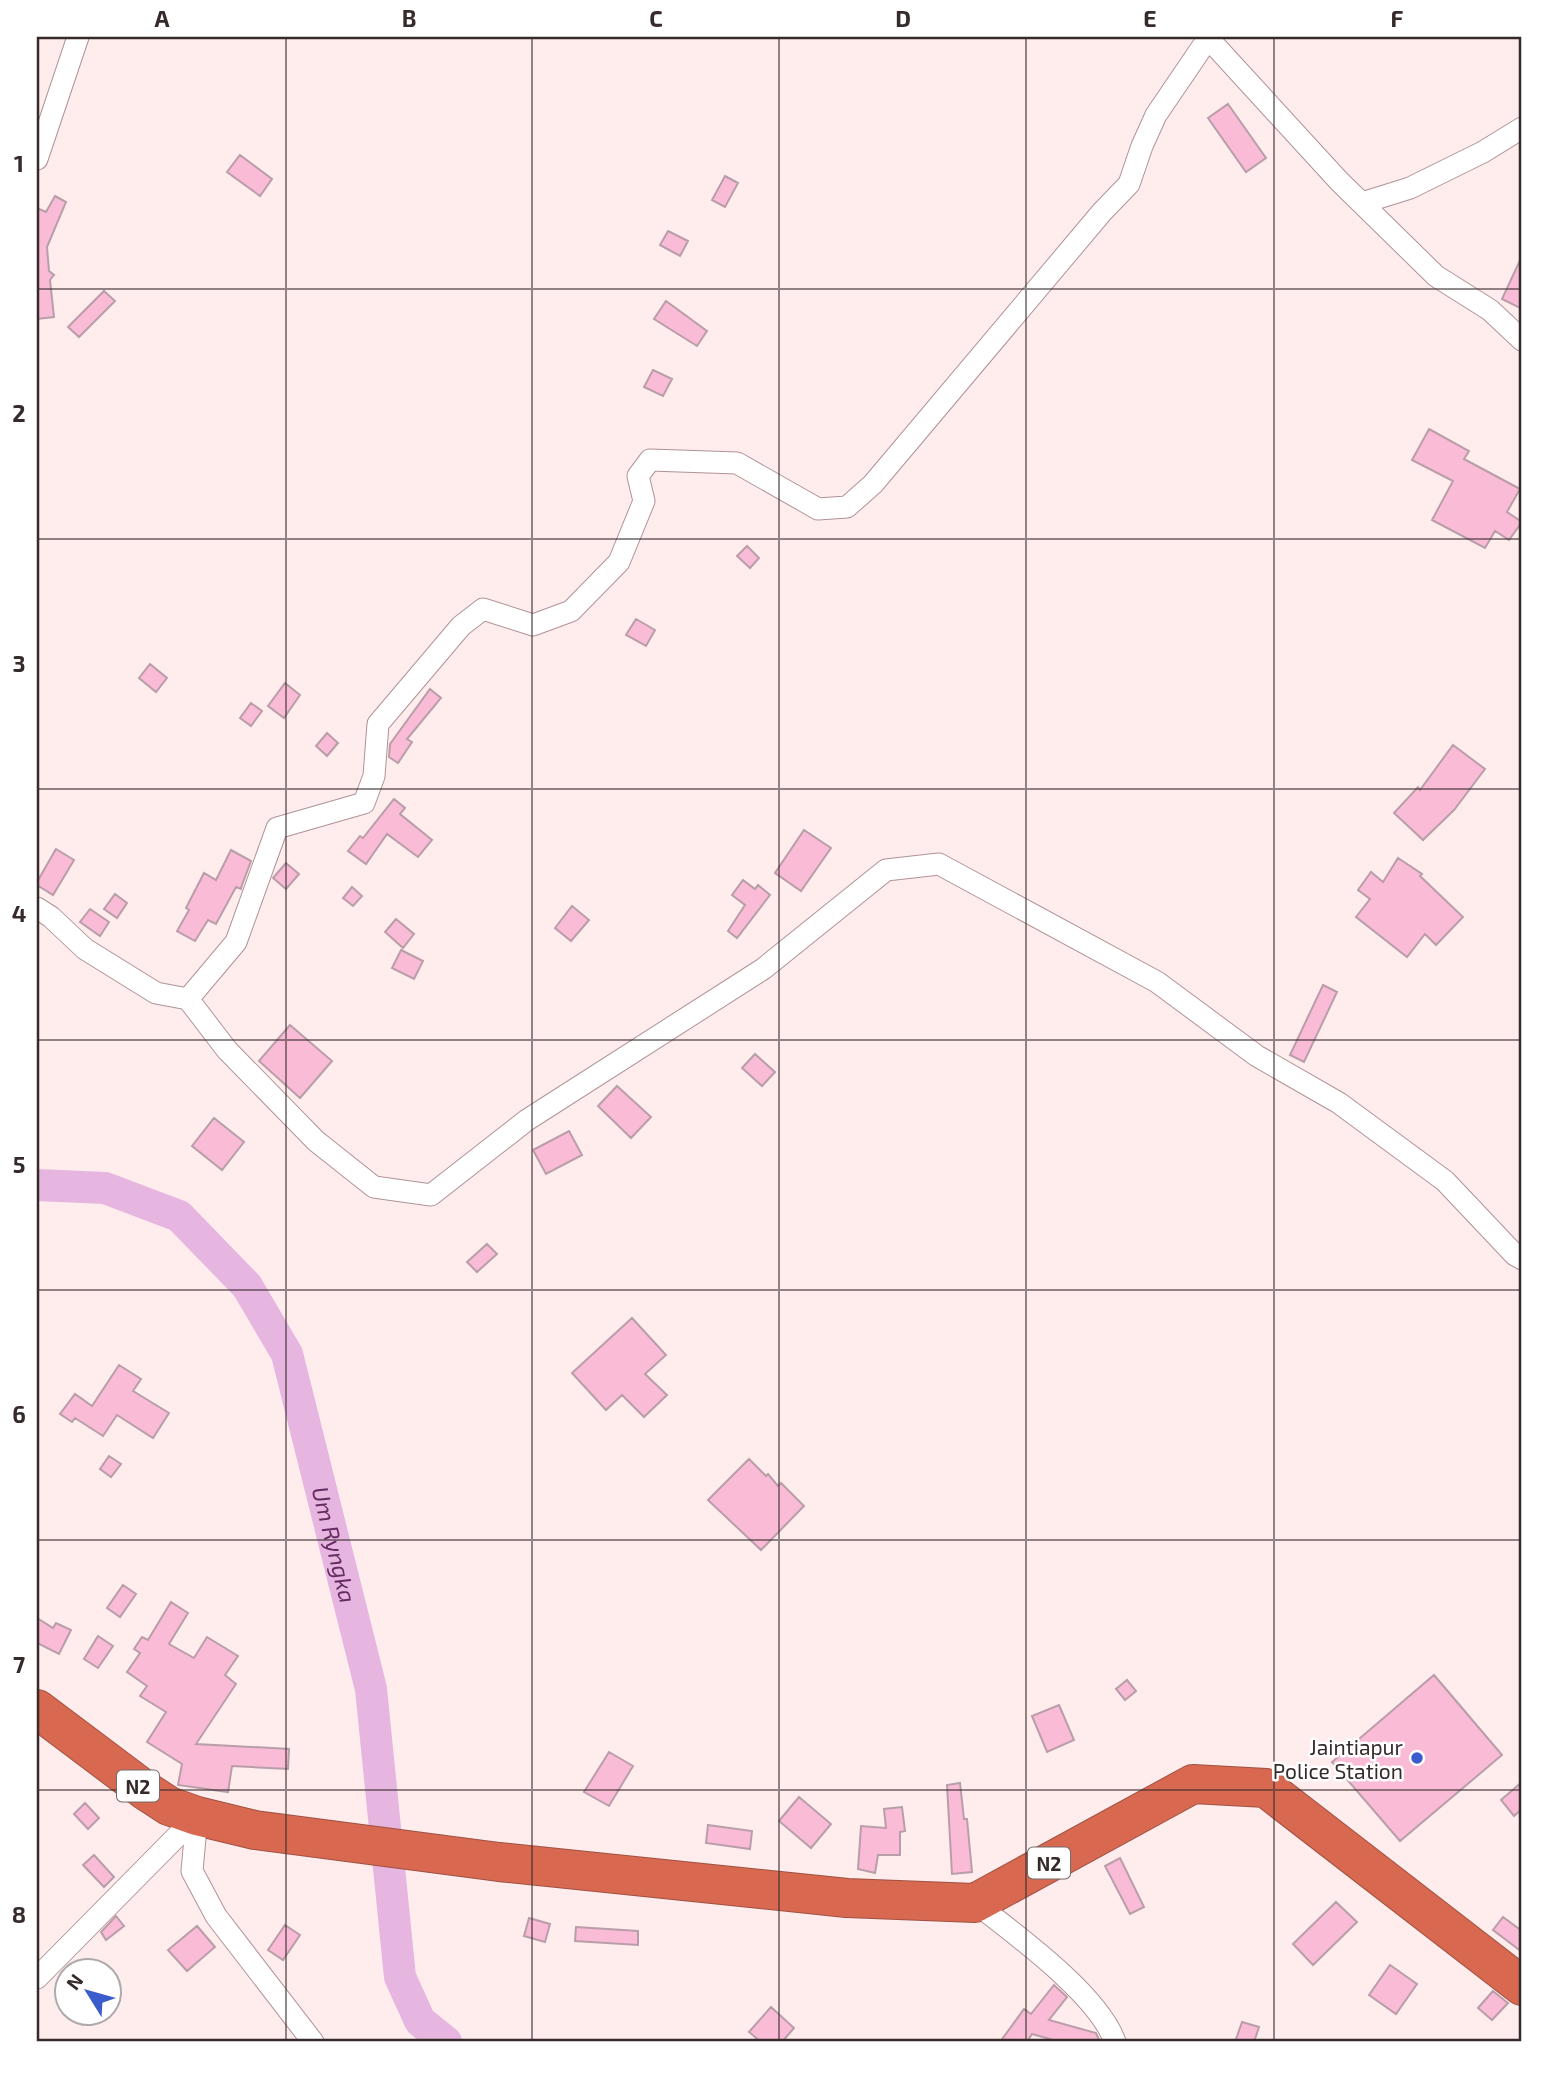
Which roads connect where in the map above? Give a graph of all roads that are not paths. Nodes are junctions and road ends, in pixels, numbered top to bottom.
1 (78, 37) edge
2 (1209, 38) edge
3 (1522, 128) edge
4 (37, 159) edge
5 (1362, 203) junction
6 (1522, 340) edge
7 (37, 908) edge
8 (188, 999) junction
9 (1522, 1259) edge
10 (37, 1709) edge
11 (197, 1816) junction
12 (975, 1903) junction
13 (37, 1978) edge
14 (1522, 1986) edge
15 (313, 2042) edge
16 (1115, 2042) edge

1 - 4 street
2 - 5 street
2 - 8 street
3 - 5 street
5 - 6 street
7 - 8 street
8 - 9 street
10 - 11 highway, N2
11 - 12 highway, N2
11 - 13 street
11 - 15 street
12 - 14 highway, N2
12 - 16 street

